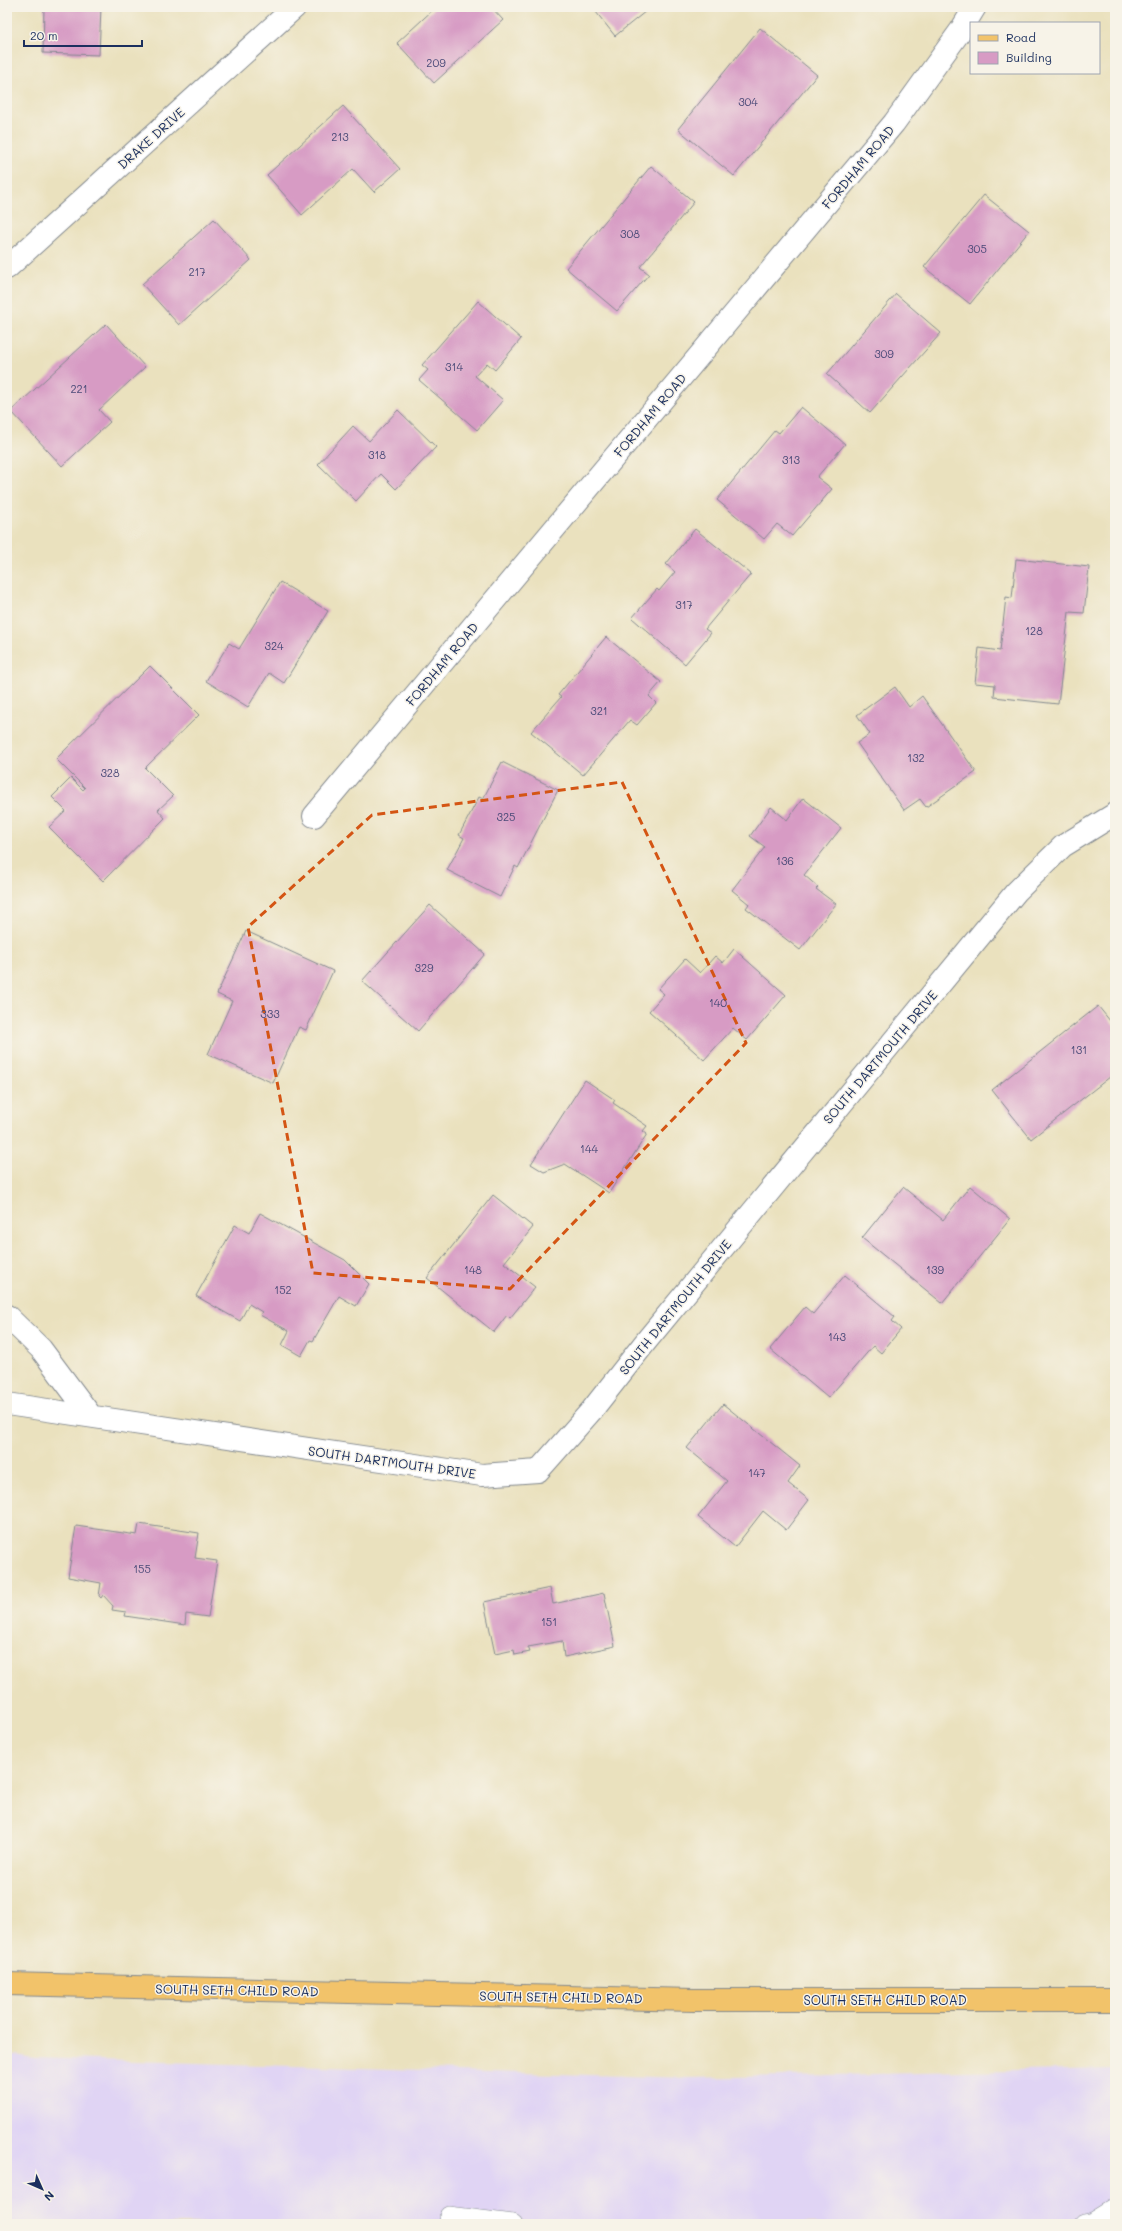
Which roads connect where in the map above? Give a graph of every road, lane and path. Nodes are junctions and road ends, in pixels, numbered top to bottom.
1 (295, 7) edge
2 (976, 7) edge
3 (7, 268) edge
4 (1115, 814) edge
5 (314, 816) dead end
6 (7, 1316) edge
7 (7, 1404) edge
8 (91, 1416) junction
9 (7, 1984) edge
10 (1115, 2000) edge
11 (1115, 2209) edge
12 (449, 2216) dead end
13 (486, 2222) edge
14 (1090, 2223) edge
15 (513, 2224) edge

1 - 3 street, DRAKE DRIVE
2 - 5 street, FORDHAM ROAD
4 - 8 street, SOUTH DARTMOUTH DRIVE
6 - 8 street
7 - 8 street, SOUTH DARTMOUTH DRIVE
9 - 10 main road, SOUTH SETH CHILD ROAD
11 - 14 lane
12 - 13 lane
13 - 15 lane

